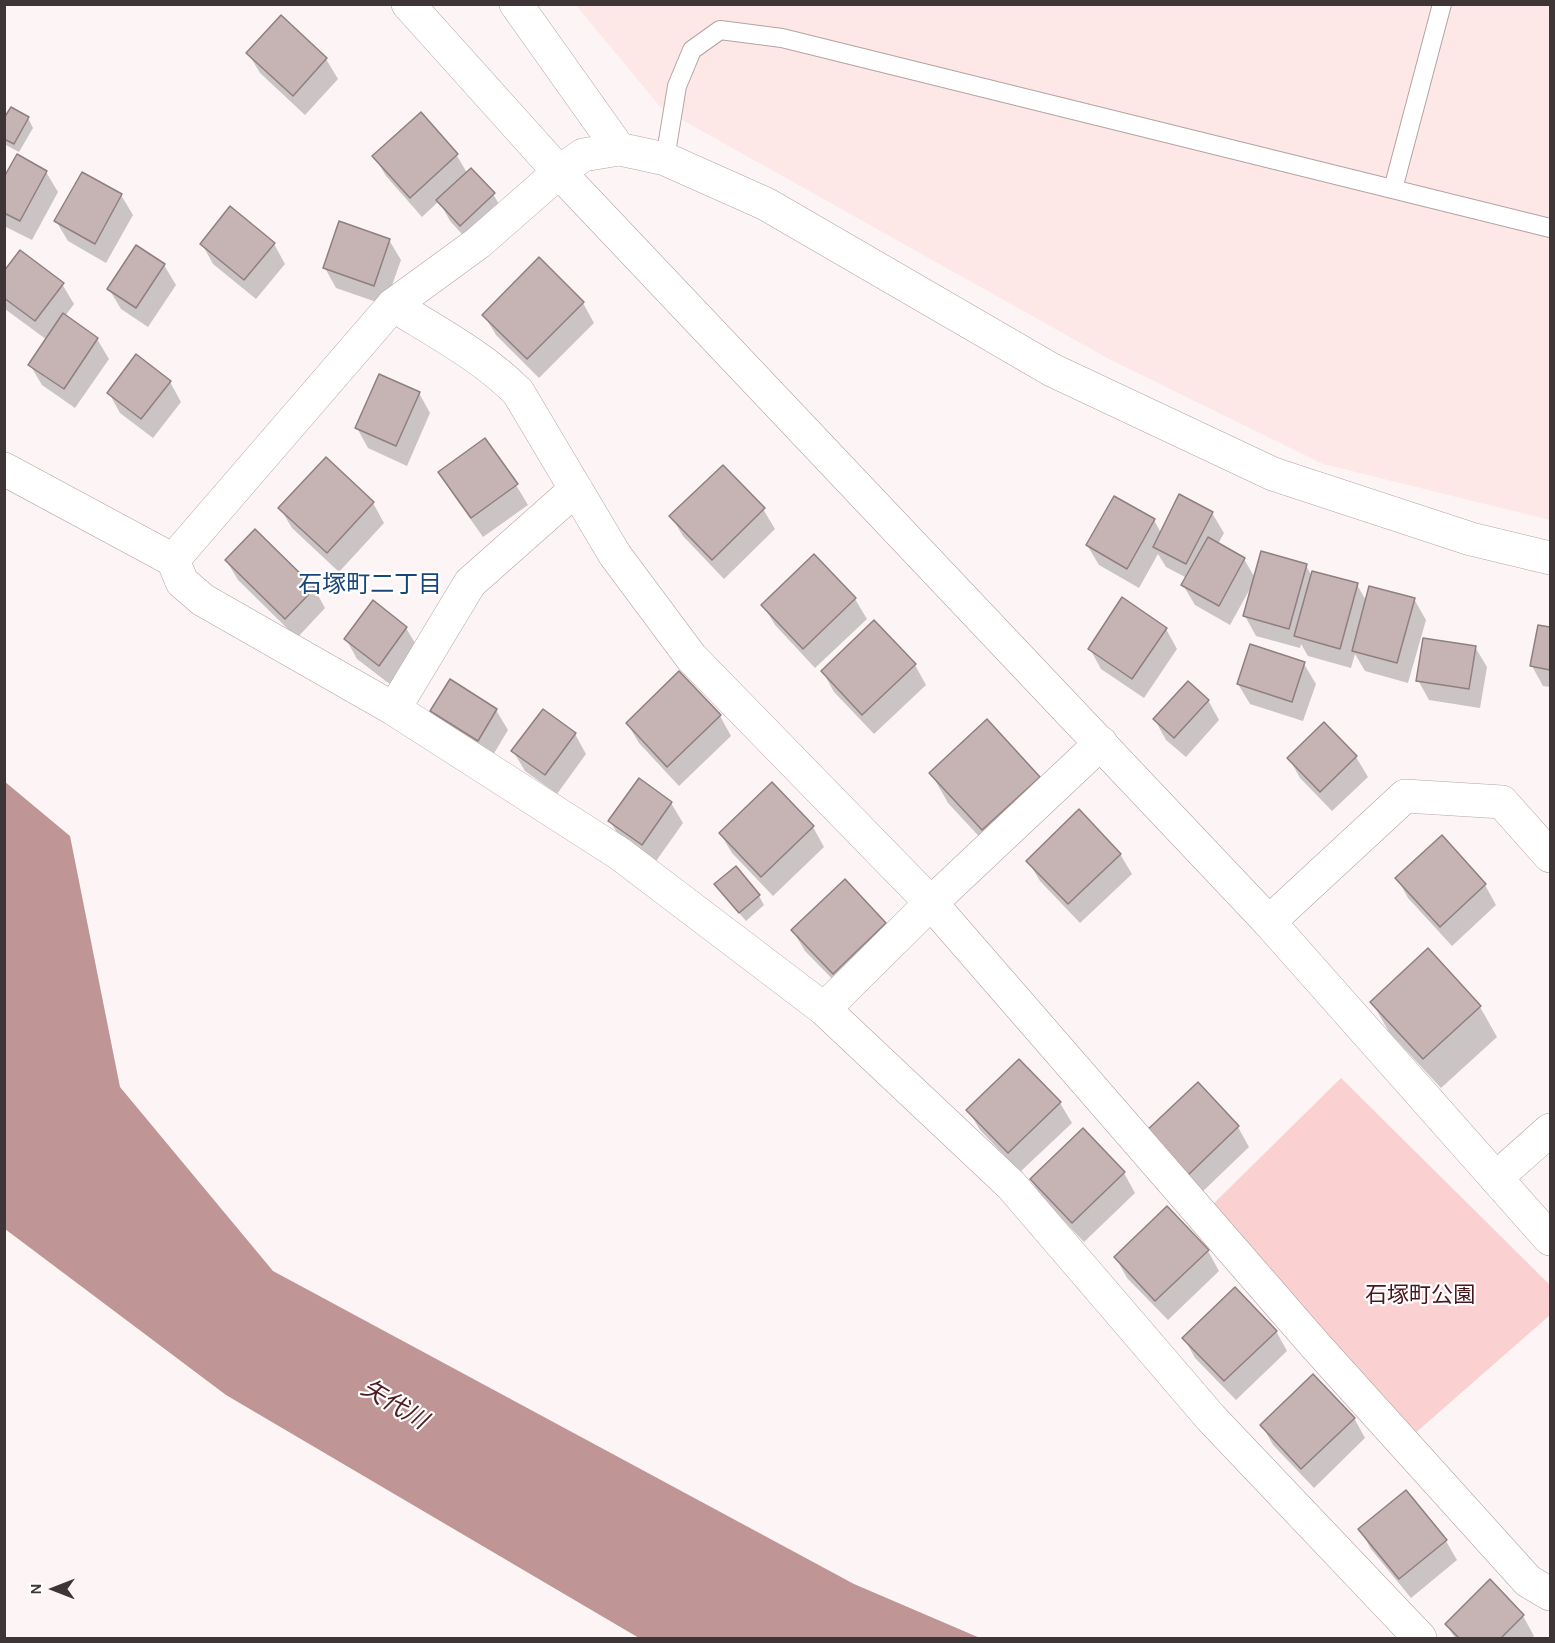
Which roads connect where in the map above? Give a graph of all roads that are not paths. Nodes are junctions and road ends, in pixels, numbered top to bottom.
1 (408, 4) edge
2 (516, 4) edge
3 (1442, 4) edge
4 (619, 149) junction
5 (665, 159) junction
6 (559, 172) junction
7 (1393, 189) junction
8 (1551, 228) edge
9 (393, 305) junction
10 (4, 468) edge
11 (576, 489) junction
12 (1551, 558) edge
13 (173, 560) junction
14 (394, 709) junction
15 (1101, 743) junction
16 (1551, 856) edge
17 (932, 903) junction
18 (1269, 922) junction
19 (824, 1009) junction
20 (1551, 1130) edge
21 (1496, 1178) junction
22 (1551, 1239) edge
23 (1551, 1594) edge
24 (1420, 1638) edge

1 - 6 street
2 - 4 street
3 - 7 lane
4 - 5 street
4 - 6 street
5 - 7 lane
5 - 12 street
6 - 9 street
6 - 15 street
7 - 8 lane
9 - 11 street
9 - 13 street
10 - 13 street
11 - 14 street
11 - 17 street
13 - 14 street
14 - 19 street
15 - 17 street
15 - 18 street
16 - 18 street
17 - 19 street
17 - 23 street
18 - 21 street
19 - 24 street
20 - 21 street
21 - 22 street

